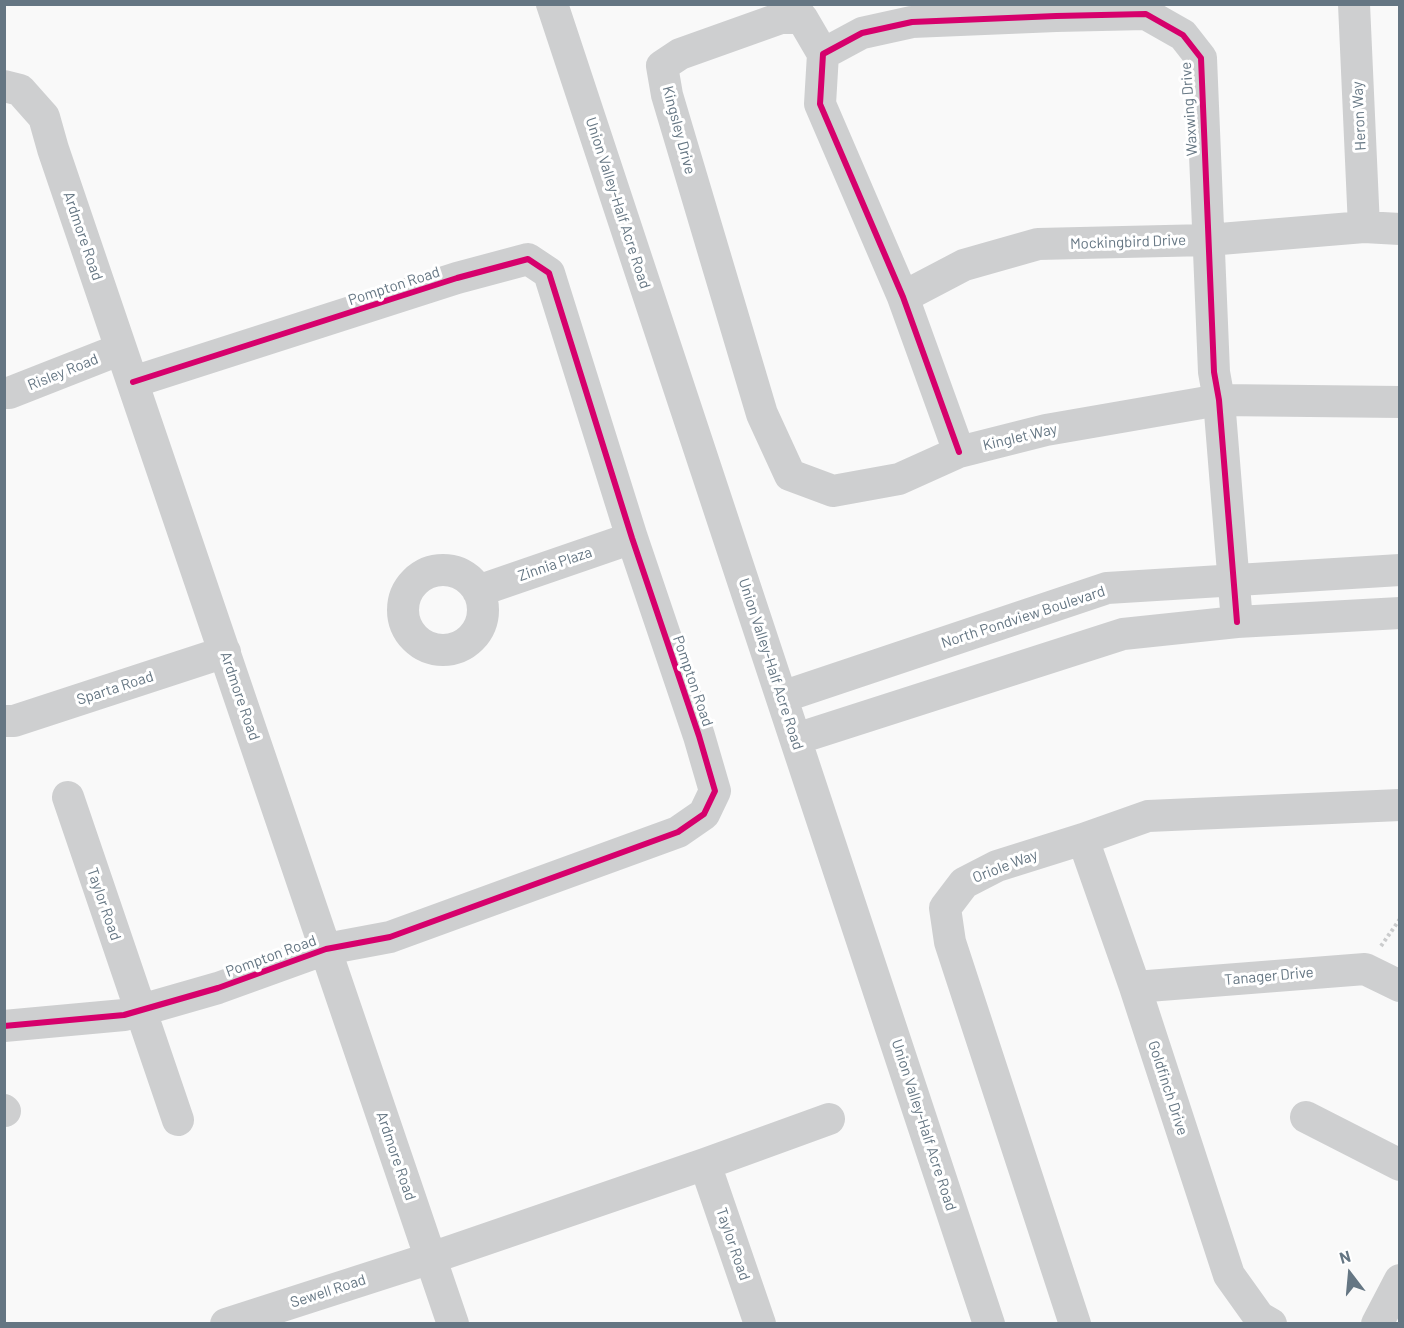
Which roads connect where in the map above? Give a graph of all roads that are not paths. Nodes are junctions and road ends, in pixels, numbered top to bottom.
1 (552, 4) edge
2 (1354, 4) edge
3 (1056, 10) edge
4 (823, 54) junction
5 (4, 86) edge
6 (1364, 227) junction
7 (1400, 228) edge
8 (1208, 240) junction
9 (903, 297) junction
10 (741, 342) joint
11 (121, 349) junction
12 (133, 382) junction
13 (4, 393) edge
14 (1220, 400) junction
15 (1400, 402) edge
16 (959, 452) junction
17 (632, 538) junction
18 (1400, 570) edge
19 (1233, 579) junction
20 (478, 591) dead end
21 (1400, 613) edge
22 (1237, 622) junction
23 (934, 647) junction
24 (225, 652) junction
25 (944, 691) junction
26 (782, 697) junction
27 (4, 721) edge
28 (796, 739) junction
29 (68, 797) dead end
30 (1400, 805) edge
31 (1083, 839) junction
32 (326, 949) junction
33 (1400, 986) edge
34 (1135, 987) junction
35 (141, 1010) junction
36 (4, 1026) edge
37 (1306, 1117) dead end
38 (829, 1119) dead end
39 (178, 1120) dead end
40 (705, 1164) junction
41 (1400, 1165) edge
42 (431, 1258) junction
43 (1400, 1280) edge
44 (226, 1323) edge
45 (453, 1323) edge
46 (760, 1323) edge
47 (989, 1323) edge
48 (1076, 1323) edge
49 (1271, 1323) edge
50 (1377, 1323) edge

1 - 26 street, Union Valley-Half Acre Road
2 - 6 street, Heron Way
3 - 4 street, Waxwing Drive
3 - 8 street, Waxwing Drive
4 - 9 street
4 - 10 street, Kingsley Drive
5 - 11 street, Ardmore Road
6 - 7 street, Mockingbird Drive
6 - 8 street, Mockingbird Drive
8 - 9 street, Mockingbird Drive
8 - 14 street, Waxwing Drive
9 - 16 street
10 - 16 street, Kinglet Way
11 - 12 street, Ardmore Road
11 - 13 street, Risley Road
12 - 17 street, Pompton Road
12 - 24 street, Ardmore Road
14 - 15 street, Kinglet Way
14 - 16 street, Kinglet Way
14 - 19 street, Waxwing Drive
17 - 20 street, Zinnia Plaza
17 - 32 street, Pompton Road
18 - 19 street, North Pondview Boulevard
19 - 22 street, Waxwing Drive
19 - 23 street, North Pondview Boulevard
21 - 22 street
22 - 25 street
23 - 25 street, North Pondview Boulevard
23 - 26 street, North Pondview Boulevard
24 - 27 street, Sparta Road
24 - 32 street, Ardmore Road
25 - 28 street
26 - 28 street, Union Valley-Half Acre Road
28 - 47 street, Union Valley-Half Acre Road
29 - 35 street, Taylor Road
30 - 31 street, Oriole Way
31 - 34 street, Goldfinch Drive
31 - 48 street, Oriole Way
32 - 35 street, Pompton Road
32 - 42 street, Ardmore Road
33 - 34 street, Tanager Drive
34 - 49 street, Goldfinch Drive
35 - 36 street, Pompton Road
35 - 39 street, Taylor Road
37 - 41 street
38 - 40 street, Sewell Road
40 - 42 street, Sewell Road
40 - 46 street, Taylor Road
42 - 44 street, Sewell Road
42 - 45 street, Ardmore Road
43 - 50 street

